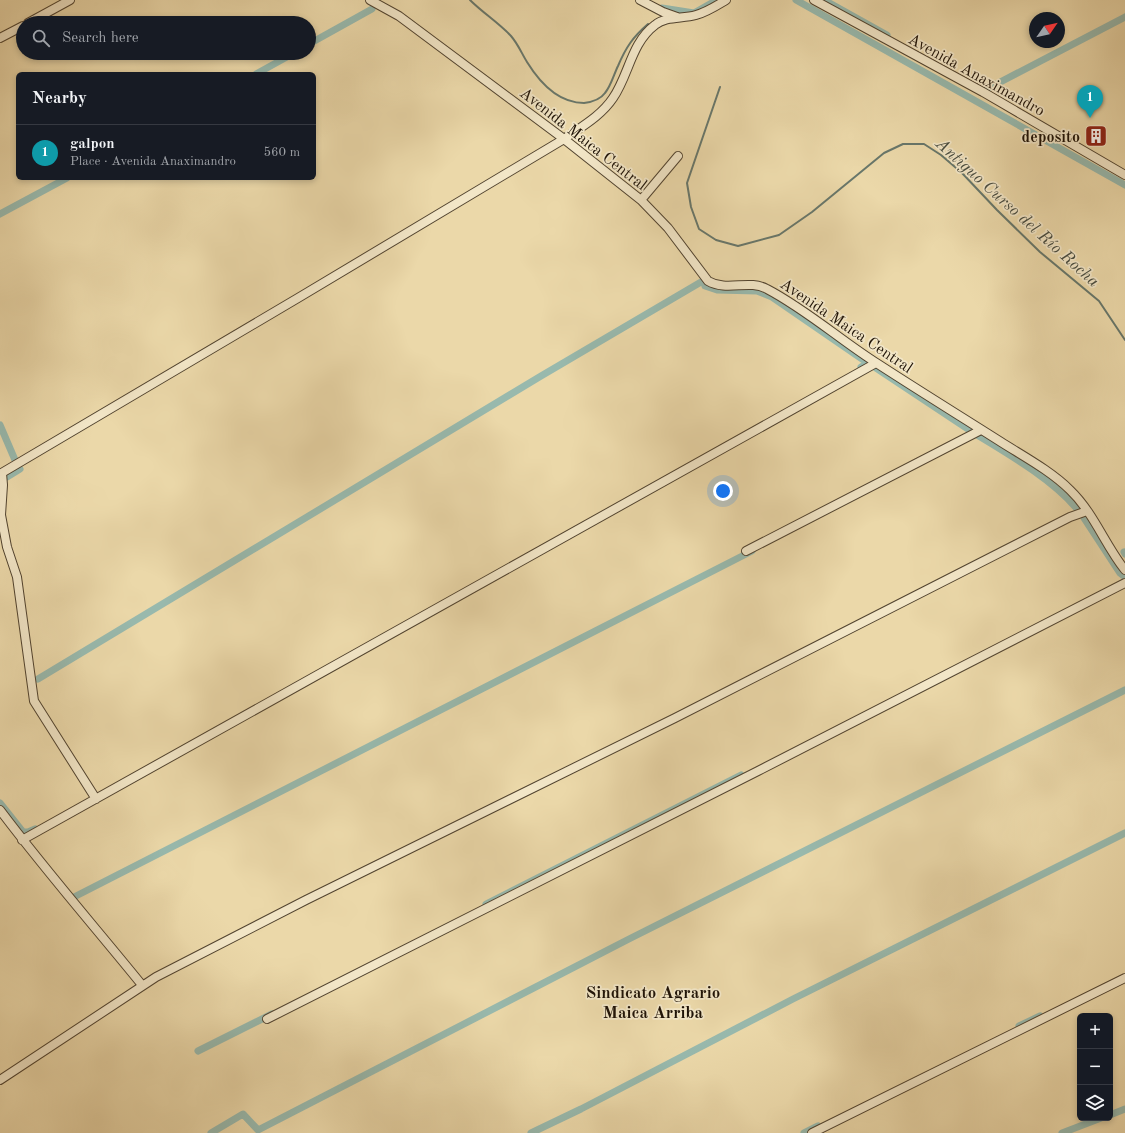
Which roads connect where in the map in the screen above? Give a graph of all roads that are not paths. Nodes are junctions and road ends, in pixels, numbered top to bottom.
1 (70, 0) edge
2 (370, 0) edge
3 (640, 0) edge
4 (726, 0) edge
5 (814, 0) edge
6 (41, 16) edge
7 (679, 18) junction
8 (16, 30) edge
9 (0, 38) edge
10 (564, 139) junction
11 (678, 156) dead end
12 (1125, 175) edge
13 (641, 200) junction
14 (876, 363) junction
15 (981, 430) junction
16 (1, 474) edge
17 (1087, 511) junction
18 (746, 551) dead end
19 (1125, 570) edge
20 (1125, 583) edge
21 (96, 799) junction
22 (0, 810) edge
23 (22, 840) junction
24 (1125, 978) edge
25 (142, 985) junction
26 (267, 1019) dead end
27 (0, 1080) edge
28 (812, 1133) edge

1 - 6 street
2 - 10 street, Avenida Maica Central
3 - 7 street
4 - 7 street
5 - 12 street, Avenida Anaximandro
7 - 10 street
8 - 9 street
10 - 13 street, Avenida Maica Central
10 - 16 street
11 - 13 street
13 - 14 street, Avenida Maica Central
14 - 15 street, Avenida Maica Central
14 - 21 street
15 - 17 street, Avenida Maica Central
15 - 18 street
16 - 21 street
17 - 19 street, Avenida Maica Central
17 - 25 street
20 - 26 street
21 - 23 street
22 - 23 street
23 - 25 street
24 - 28 street
25 - 27 street

